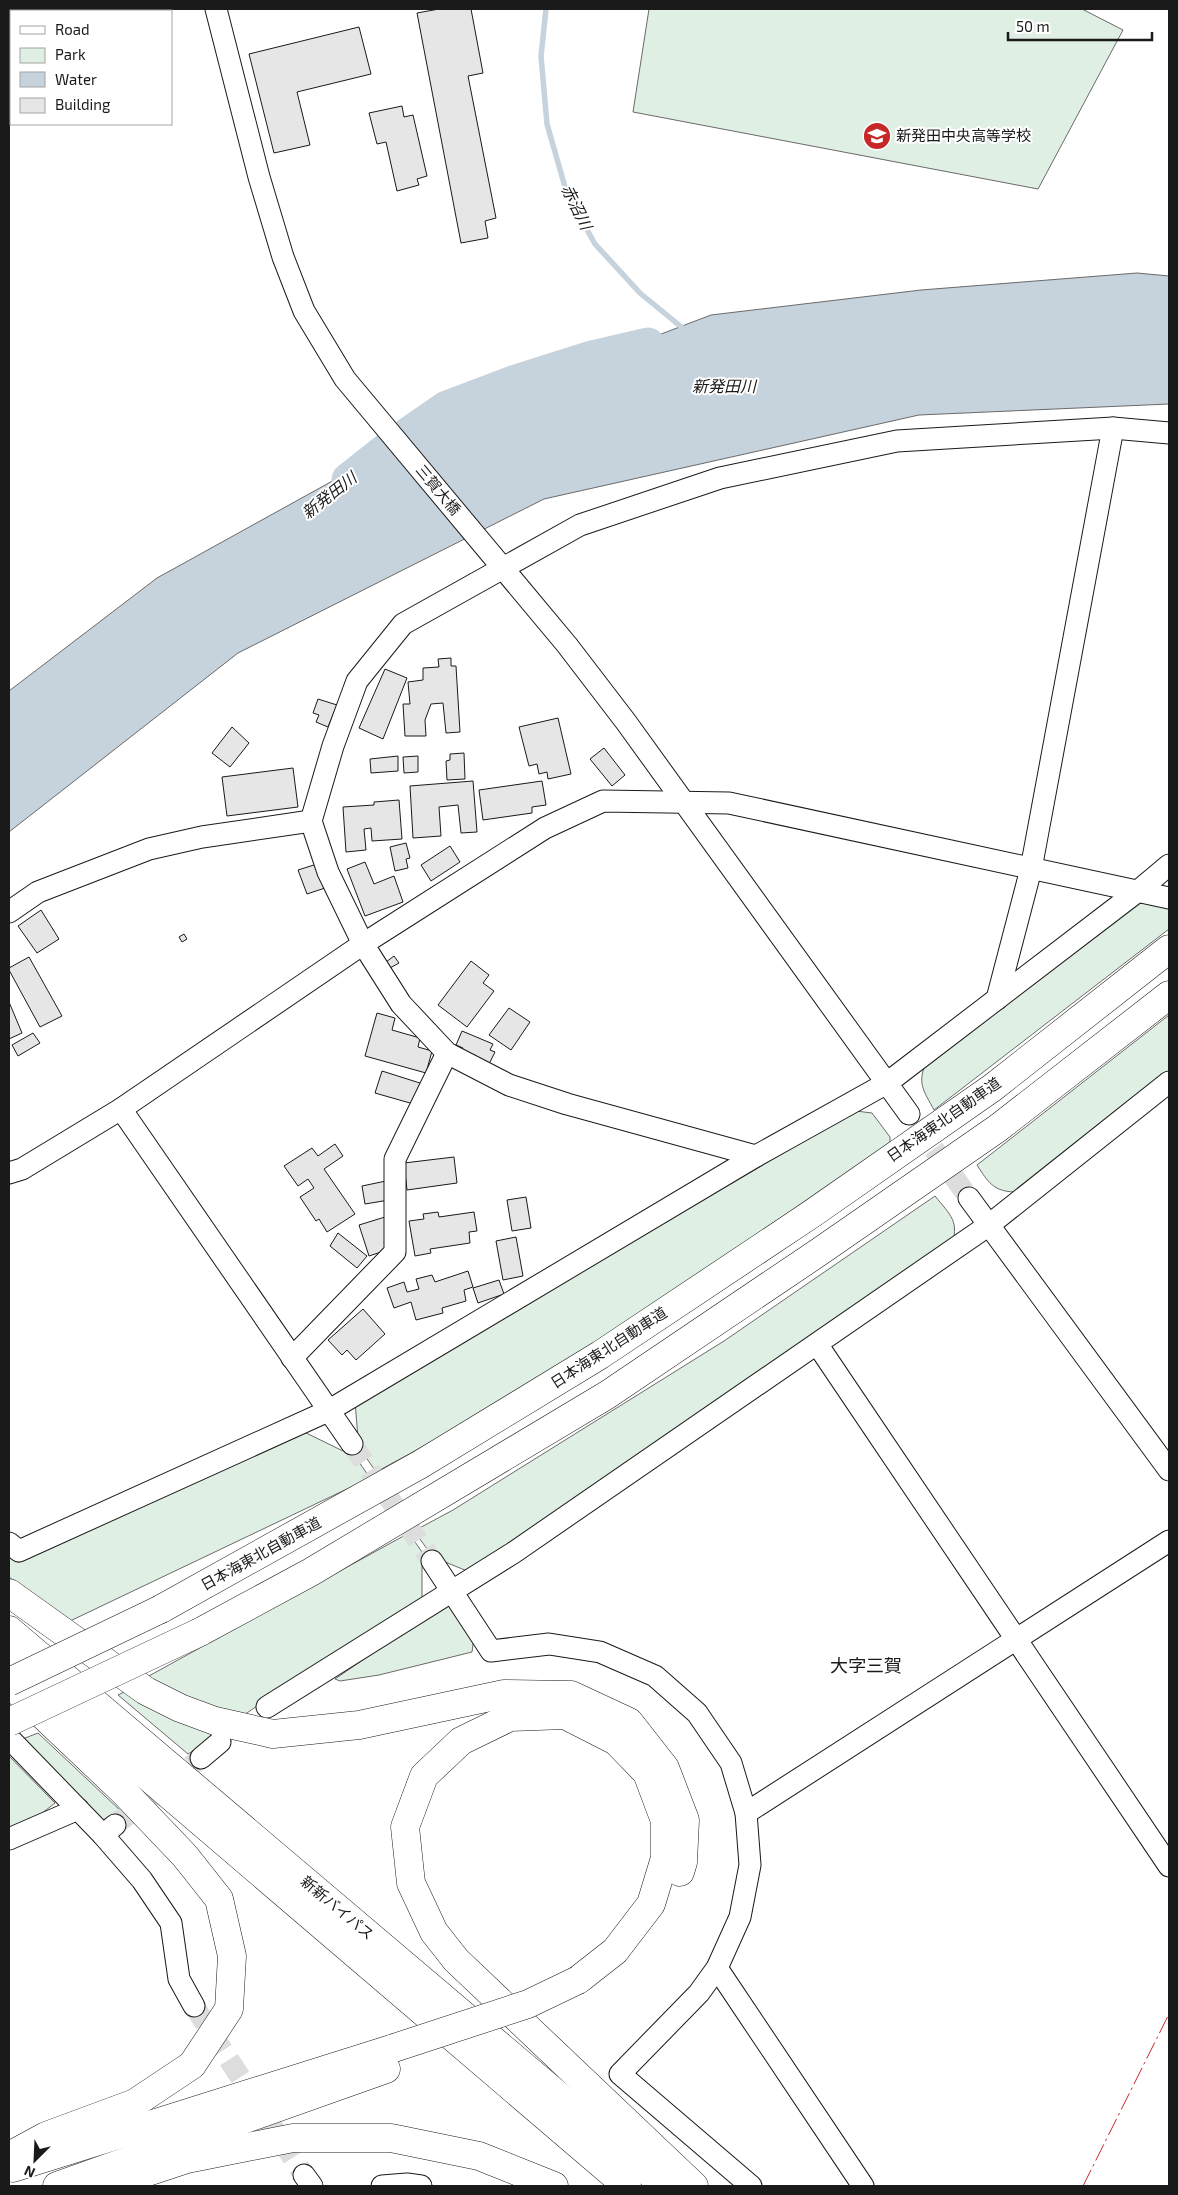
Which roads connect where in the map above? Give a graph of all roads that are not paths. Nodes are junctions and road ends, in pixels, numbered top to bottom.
1 (216, 9) edge
2 (1113, 428) junction
3 (1169, 433) edge
4 (497, 562) junction
5 (684, 804) junction
6 (311, 821) junction
7 (1169, 865) edge
8 (1031, 869) junction
9 (1138, 891) junction
10 (1169, 898) edge
11 (9, 912) edge
12 (363, 944) junction
13 (1169, 949) edge
14 (1169, 995) edge
15 (998, 999) junction
16 (448, 1053) junction
17 (1169, 1082) edge
18 (887, 1083) junction
19 (121, 1109) junction
20 (909, 1114) tunnel mouth
21 (756, 1156) junction
22 (9, 1173) edge
23 (969, 1198) tunnel mouth
24 (989, 1226) junction
25 (817, 1344) junction
26 (292, 1358) junction
27 (328, 1411) junction
28 (352, 1444) tunnel mouth
29 (1169, 1470) edge
30 (1169, 1541) edge
31 (9, 1543) edge
32 (432, 1561) tunnel mouth
33 (452, 1592) junction
34 (9, 1593) edge
35 (9, 1630) edge
36 (1017, 1639) junction
37 (9, 1658) edge
38 (9, 1683) edge
39 (267, 1707) dead end
40 (9, 1722) edge
41 (9, 1738) edge
42 (220, 1742) dead end
43 (201, 1758) tunnel mouth
44 (78, 1808) junction
45 (746, 1813) junction
46 (9, 1840) edge
47 (1169, 1866) edge
48 (717, 1968) junction
49 (584, 1986) junction
50 (194, 2006) tunnel mouth
51 (400, 2055) junction
52 (9, 2156) edge
53 (9, 2170) edge
54 (58, 2186) edge
55 (105, 2186) edge
56 (382, 2186) edge
57 (421, 2186) edge
58 (554, 2186) edge
59 (627, 2186) edge
60 (665, 2186) edge
61 (694, 2186) edge
62 (751, 2186) edge
63 (863, 2186) edge

1 - 4 street, 三賀大橋
2 - 3 street
2 - 4 street
2 - 8 street
4 - 5 street, 三賀大橋
4 - 6 street
5 - 8 street
5 - 12 street
5 - 18 street, 三賀大橋
6 - 11 street
6 - 12 street
7 - 9 street
8 - 9 street
8 - 15 street
9 - 10 street
9 - 15 street
12 - 16 street
12 - 19 street
13 - 38 highway, 日本海東北自動車道, bridge
14 - 40 highway, bridge
15 - 18 street
16 - 21 street
16 - 26 street
17 - 24 street
18 - 20 street, 三賀大橋
18 - 21 street
19 - 22 street
19 - 26 street
21 - 27 street
23 - 24 street
24 - 25 street
24 - 29 street
25 - 33 street
25 - 36 street
26 - 27 street
27 - 28 street
27 - 31 street
30 - 36 street
32 - 33 street
33 - 39 street
33 - 45 street
34 - 49 highway
35 - 60 highway, 新新バイパス
36 - 45 street
36 - 47 street
37 - 59 highway, 新新バイパス
38 - 52 highway
41 - 44 street
42 - 43 street
44 - 46 street
44 - 50 street
45 - 48 street
48 - 62 street
48 - 63 street
49 - 51 highway, bridge
49 - 61 highway
51 - 53 highway
51 - 54 highway
55 - 58 highway
56 - 57 street

